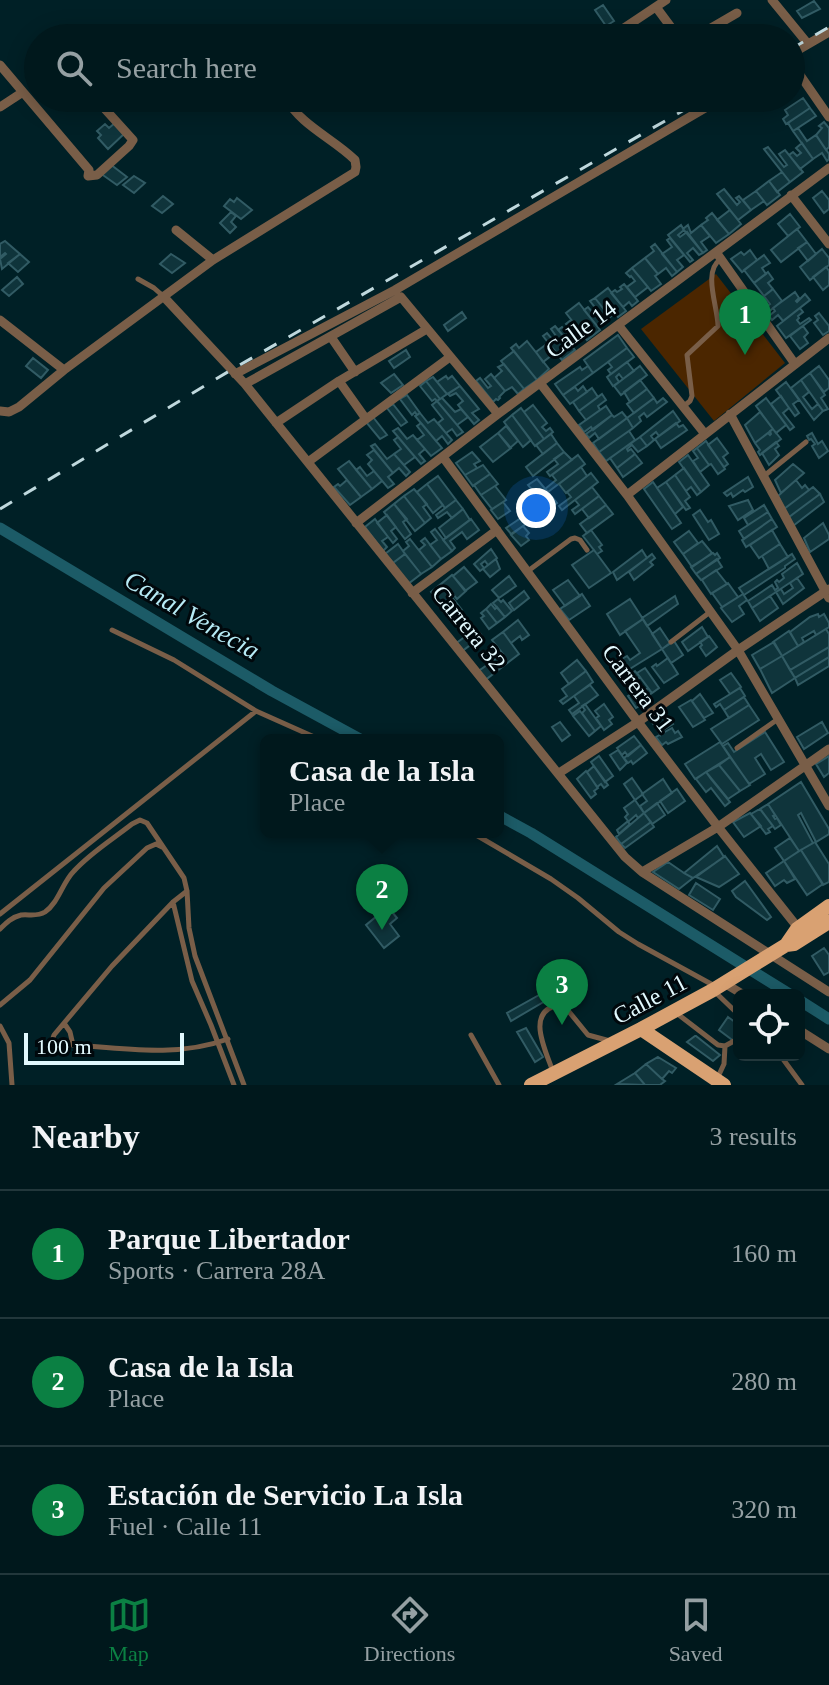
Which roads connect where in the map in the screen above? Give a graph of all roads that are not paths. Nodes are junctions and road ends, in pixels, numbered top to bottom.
1 (666, 0) edge
2 (772, 0) edge
3 (656, 7) junction
4 (737, 13) dead end
5 (630, 24) edge
6 (669, 24) edge
7 (718, 24) edge
8 (792, 24) edge
9 (829, 32) edge
10 (805, 40) edge
11 (808, 44) junction
12 (805, 46) edge
13 (0, 65) edge
14 (805, 82) edge
15 (23, 92) joint
16 (0, 107) edge
17 (40, 112) edge
18 (108, 112) edge
19 (297, 112) edge
20 (698, 112) edge
21 (829, 117) edge
22 (829, 168) edge
23 (791, 195) junction
24 (176, 230) dead end
25 (829, 244) edge
26 (718, 256) junction
27 (213, 260) junction
28 (138, 279) dead end
29 (163, 296) junction
30 (0, 320) edge
31 (619, 326) junction
32 (427, 329) junction
33 (331, 337) junction
34 (829, 338) edge
35 (450, 357) junction
36 (795, 364) junction
37 (64, 370) junction
38 (355, 372) junction
39 (235, 374) junction
40 (339, 381) junction
41 (540, 383) junction
42 (245, 384) junction
43 (683, 407) junction
44 (0, 411) edge
45 (498, 414) junction
46 (730, 414) junction
47 (366, 419) junction
48 (276, 423) junction
49 (705, 434) junction
50 (806, 442) dead end
51 (443, 457) junction
52 (308, 462) junction
53 (764, 477) junction
54 (627, 495) junction
55 (356, 523) junction
56 (497, 530) junction
57 (587, 550) dead end
58 (527, 572) junction
59 (412, 593) junction
60 (828, 593) edge
61 (710, 612) junction
62 (112, 630) dead end
63 (671, 642) dead end
64 (738, 650) junction
65 (256, 711) junction
66 (778, 719) junction
67 (638, 722) junction
68 (308, 734) edge
69 (737, 748) dead end
70 (829, 749) edge
71 (805, 767) junction
72 (559, 773) junction
73 (829, 806) edge
74 (718, 827) junction
75 (481, 838) edge
76 (166, 850) junction
77 (642, 872) junction
78 (187, 891) junction
79 (173, 902) junction
80 (829, 906) edge
81 (0, 914) edge
82 (829, 922) edge
83 (0, 929) edge
84 (803, 931) junction
85 (765, 957) junction
86 (718, 987) junction
87 (733, 992) edge
88 (829, 992) edge
89 (0, 1005) edge
90 (733, 1007) edge
91 (674, 1011) junction
92 (64, 1023) junction
93 (0, 1026) edge
94 (641, 1029) junction
95 (805, 1034) edge
96 (471, 1035) dead end
97 (228, 1039) junction
98 (218, 1042) junction
99 (733, 1042) edge
100 (614, 1043) junction
101 (73, 1045) junction
102 (725, 1046) junction
103 (829, 1049) edge
104 (784, 1061) edge
105 (554, 1074) junction
106 (720, 1082) edge
107 (12, 1085) edge
108 (234, 1085) edge
109 (244, 1085) edge
110 (499, 1085) edge
111 (531, 1085) edge
112 (802, 1085) edge

1 - 3 street
2 - 8 street
3 - 5 street
3 - 6 street
4 - 7 street
9 - 11 street
10 - 11 street
11 - 12 street
13 - 15 street
14 - 21 street
15 - 16 street
17 - 18 street
19 - 27 street
20 - 39 street
22 - 23 street, Calle 14
23 - 25 street
23 - 26 street, Calle 14
24 - 27 street
26 - 31 street, Calle 14
26 - 36 street
26 - 43 lane
27 - 29 street
28 - 29 lane
29 - 37 street
29 - 39 street, Carrera 32
30 - 37 street
31 - 41 street, Calle 14
31 - 43 street
32 - 33 street
32 - 35 street
32 - 38 street
33 - 38 street
33 - 42 street
34 - 36 street
35 - 45 street
35 - 47 street
36 - 46 street
37 - 44 street
38 - 40 street
39 - 42 street, Carrera 32
40 - 47 street
40 - 48 street
41 - 45 street, Calle 14
41 - 54 street
42 - 48 street, Carrera 32
43 - 49 street
45 - 51 street, Calle 14
46 - 49 street
46 - 53 street
47 - 52 street
48 - 52 street, Carrera 32
49 - 54 street
50 - 53 lane
51 - 55 street, Calle 14
51 - 56 street, Carrera 31
52 - 55 street, Carrera 32
53 - 60 street
54 - 61 street
55 - 59 street, Carrera 32
56 - 58 street, Carrera 31
56 - 59 street
57 - 58 lane
58 - 67 street, Carrera 31
59 - 72 street, Carrera 32
60 - 64 street
61 - 63 lane
61 - 64 street
62 - 65 lane
64 - 66 street
64 - 67 street
65 - 68 lane
65 - 81 lane
66 - 69 lane
66 - 71 street
67 - 72 street
67 - 74 street, Carrera 31
70 - 71 street
71 - 73 street
71 - 74 street
72 - 77 street, Carrera 32
74 - 77 street
74 - 84 street, Carrera 31
75 - 86 lane
76 - 78 lane
76 - 83 lane
76 - 89 lane
77 - 85 street, Carrera 32
78 - 79 lane
78 - 97 lane
79 - 92 lane
79 - 98 lane
80 - 84 main road, Calle 11
82 - 84 main road, Calle 11
84 - 85 main road, Calle 11
85 - 86 main road, Calle 11
85 - 88 street, Carrera 32
86 - 87 street
86 - 90 lane
86 - 91 main road, Calle 11
91 - 94 main road, Calle 11
91 - 102 lane
92 - 101 lane
92 - 101 lane
93 - 107 lane
94 - 100 main road, Calle 11
94 - 106 main road
95 - 103 street
96 - 110 lane
97 - 98 lane
97 - 109 lane
98 - 101 lane
98 - 108 lane
99 - 102 lane
100 - 105 main road, Calle 11
100 - 105 lane
102 - 106 lane
104 - 112 lane
105 - 111 main road, Calle 11

